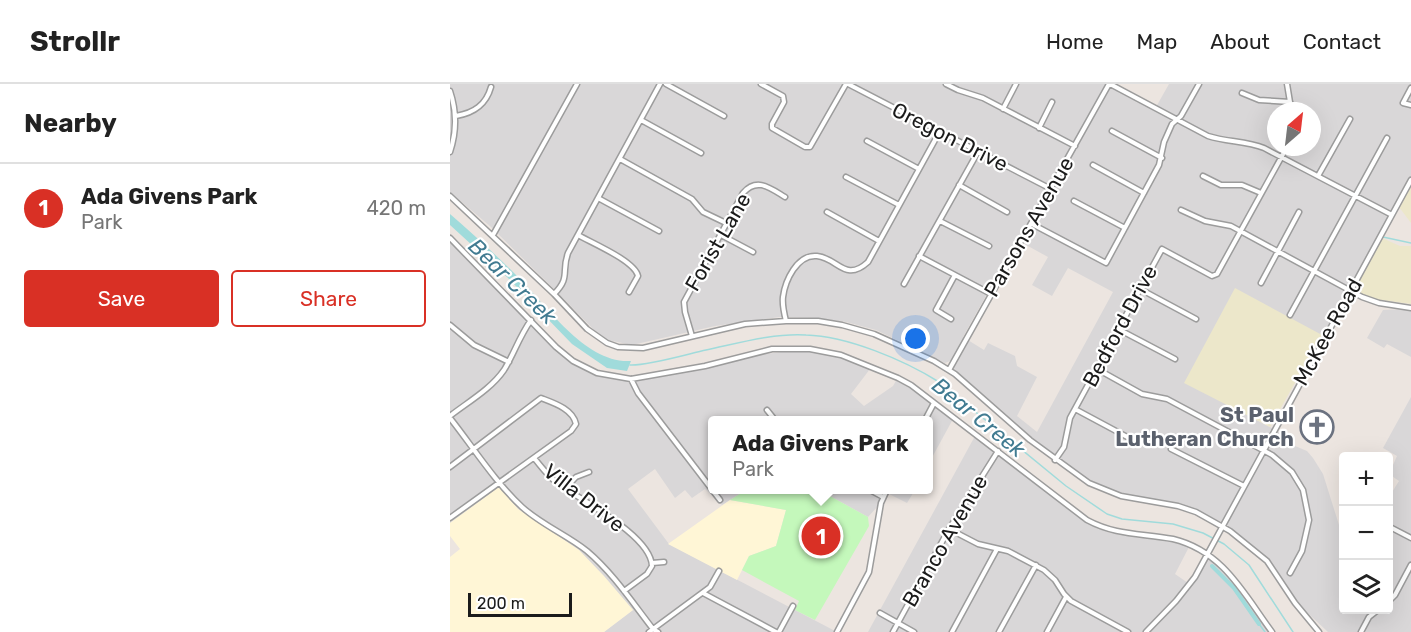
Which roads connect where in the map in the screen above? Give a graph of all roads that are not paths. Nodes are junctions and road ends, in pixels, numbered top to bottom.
1 (577, 84) edge
2 (660, 84) edge
3 (666, 84) edge
4 (761, 84) edge
5 (847, 84) edge
6 (946, 84) edge
7 (1016, 84) edge
8 (1109, 84) edge
9 (1199, 84) edge
10 (1287, 84) edge
11 (491, 87) dead end
12 (1411, 88) edge
13 (450, 91) edge
14 (1242, 93) dead end
15 (451, 100) edge
16 (1052, 102) dead end
17 (1290, 102) joint
18 (1411, 105) edge
19 (1003, 109) junction
20 (456, 116) junction
21 (724, 116) dead end
22 (1350, 118) dead end
23 (641, 120) junction
24 (1177, 120) junction
25 (1039, 128) junction
26 (940, 131) junction
27 (1112, 131) dead end
28 (1387, 138) dead end
29 (867, 141) dead end
30 (1075, 146) junction
31 (979, 150) junction
32 (450, 152) edge
33 (701, 153) dead end
34 (1282, 157) junction
35 (1162, 158) junction
36 (620, 159) junction
37 (1093, 165) dead end
38 (919, 169) junction
39 (1318, 176) junction
40 (846, 177) dead end
41 (1203, 177) dead end
42 (1411, 180) edge
43 (959, 185) junction
44 (1051, 189) junction
45 (1144, 193) junction
46 (1261, 193) junction
47 (1355, 195) junction
48 (450, 196) edge
49 (785, 197) dead end
50 (597, 198) junction
51 (1074, 201) dead end
52 (899, 205) junction
53 (1181, 210) dead end
54 (1007, 212) dead end
55 (1299, 212) dead end
56 (827, 213) dead end
57 (1392, 215) junction
58 (940, 221) junction
59 (726, 223) junction
60 (1031, 224) junction
61 (1125, 228) junction
62 (659, 231) dead end
63 (1240, 231) junction
64 (493, 235) junction
65 (578, 235) junction
66 (721, 235) junction
67 (450, 238) edge
68 (879, 241) junction
69 (989, 246) dead end
70 (753, 252) dead end
71 (1278, 252) junction
72 (920, 256) junction
73 (1314, 272) junction
74 (955, 275) junction
75 (1261, 283) dead end
76 (904, 284) dead end
77 (1140, 289) junction
78 (630, 291) dead end
79 (1351, 291) junction
80 (554, 294) junction
81 (991, 294) junction
82 (1411, 308) edge
83 (1290, 315) dead end
84 (951, 319) dead end
85 (1196, 319) dead end
86 (531, 320) junction
87 (786, 321) junction
88 (450, 325) edge
89 (1119, 329) junction
90 (692, 336) junction
91 (1175, 359) dead end
92 (509, 362) junction
93 (1097, 369) junction
94 (949, 370) junction
95 (631, 379) junction
96 (934, 402) junction
97 (1075, 409) junction
98 (767, 410) dead end
99 (772, 416) edge
100 (927, 416) edge
101 (450, 417) edge
102 (1131, 439) dead end
103 (474, 448) junction
104 (1171, 449) dead end
105 (1263, 451) junction
106 (998, 452) junction
107 (534, 458) junction
108 (1055, 460) junction
109 (450, 467) edge
110 (589, 472) dead end
111 (500, 482) junction
112 (708, 484) edge
113 (1244, 486) junction
114 (566, 488) junction
115 (715, 494) edge
116 (878, 494) edge
117 (884, 494) edge
118 (883, 497) junction
119 (720, 500) dead end
120 (450, 518) edge
121 (1221, 528) junction
122 (1393, 528) edge
123 (949, 529) junction
124 (1410, 537) edge
125 (997, 549) junction
126 (1208, 554) junction
127 (664, 562) dead end
128 (652, 563) junction
129 (1036, 565) junction
130 (1411, 566) edge
131 (719, 571) dead end
132 (1290, 573) dead end
133 (624, 591) junction
134 (702, 593) junction
135 (1066, 597) junction
136 (1393, 597) edge
137 (793, 606) dead end
138 (880, 613) dead end
139 (1373, 614) edge
140 (898, 623) junction
141 (651, 631) edge
142 (658, 632) edge
143 (777, 632) edge
144 (837, 632) edge
145 (893, 632) edge
146 (914, 632) edge
147 (952, 632) edge
148 (999, 632) edge
149 (1047, 632) edge
150 (1128, 632) edge
151 (1146, 632) edge
152 (1272, 632) edge
153 (1319, 632) edge
154 (1361, 632) edge

1 - 64 street
2 - 23 street
3 - 21 street
4 - 5 street
5 - 26 street, Oregon Drive
6 - 19 street
7 - 19 street
8 - 24 street
8 - 30 street, Parsons Avenue
9 - 24 street
10 - 17 street
11 - 20 street
12 - 18 street
13 - 15 street
14 - 17 street
15 - 20 street
16 - 25 street
19 - 25 street
20 - 32 street
22 - 39 street
23 - 33 street
23 - 36 street
24 - 34 street
24 - 35 street
25 - 30 street
26 - 31 street, Oregon Drive
26 - 38 street
27 - 35 street
28 - 47 street
29 - 38 street
30 - 44 street, Parsons Avenue
31 - 43 street
31 - 44 street, Oregon Drive
34 - 39 street
34 - 46 street, Bedford Drive
35 - 45 street
36 - 50 street
36 - 59 street
37 - 45 street
38 - 52 street
39 - 47 street
40 - 52 street
41 - 46 street
42 - 57 street, McKee Road
43 - 54 street
43 - 58 street
44 - 60 street, Parsons Avenue
45 - 61 street
46 - 63 street, Bedford Drive
47 - 57 street
47 - 73 street
48 - 64 street
49 - 59 street, Forist Lane
50 - 62 street
50 - 65 street
51 - 61 street
52 - 68 street
53 - 63 street
55 - 71 street
56 - 68 street
57 - 79 street, McKee Road
58 - 69 street
58 - 72 street
59 - 66 street, Forist Lane
60 - 61 street
60 - 81 street, Parsons Avenue
63 - 71 street
63 - 77 street, Bedford Drive
64 - 80 street
65 - 78 street
65 - 80 street
66 - 70 street
66 - 90 street, Forist Lane
67 - 86 street
68 - 87 street
71 - 73 street
71 - 75 street
72 - 74 street
72 - 76 street
73 - 79 street
73 - 83 street
74 - 81 street
74 - 84 street
77 - 85 street
77 - 89 street, Bedford Drive
79 - 82 street
79 - 105 street, McKee Road
80 - 90 street
81 - 94 street, Parsons Avenue
86 - 92 street
86 - 95 street
87 - 90 street
87 - 94 street
88 - 92 street
89 - 91 street
89 - 93 street, Bedford Drive
92 - 101 street
93 - 97 street, Bedford Drive
93 - 105 street
94 - 108 street
95 - 96 street
95 - 112 street
96 - 100 street
96 - 106 street
97 - 102 street
97 - 108 street, Bedford Drive
98 - 99 street
101 - 103 street
103 - 107 street
103 - 109 street
103 - 111 street
104 - 113 street
105 - 113 street, McKee Road
105 - 132 street
106 - 123 street, Branco Avenue
106 - 126 street
107 - 111 street
107 - 114 street, Villa Drive
108 - 121 street
110 - 114 street
111 - 120 street
111 - 133 street
113 - 121 street, McKee Road
114 - 128 street, Villa Drive
115 - 119 street
116 - 118 street
117 - 118 street
118 - 144 street
121 - 126 street, McKee Road
121 - 153 street
122 - 124 street
123 - 125 street
123 - 140 street, Branco Avenue
125 - 129 street
125 - 147 street
126 - 151 street, McKee Road
126 - 152 street
127 - 128 street
128 - 133 street
129 - 135 street
129 - 148 street
130 - 136 street
131 - 134 street
133 - 141 street
134 - 141 street
134 - 143 street
135 - 149 street
135 - 150 street
137 - 143 street
138 - 140 street
139 - 154 street
140 - 145 street, Branco Avenue
140 - 146 street
141 - 142 street

